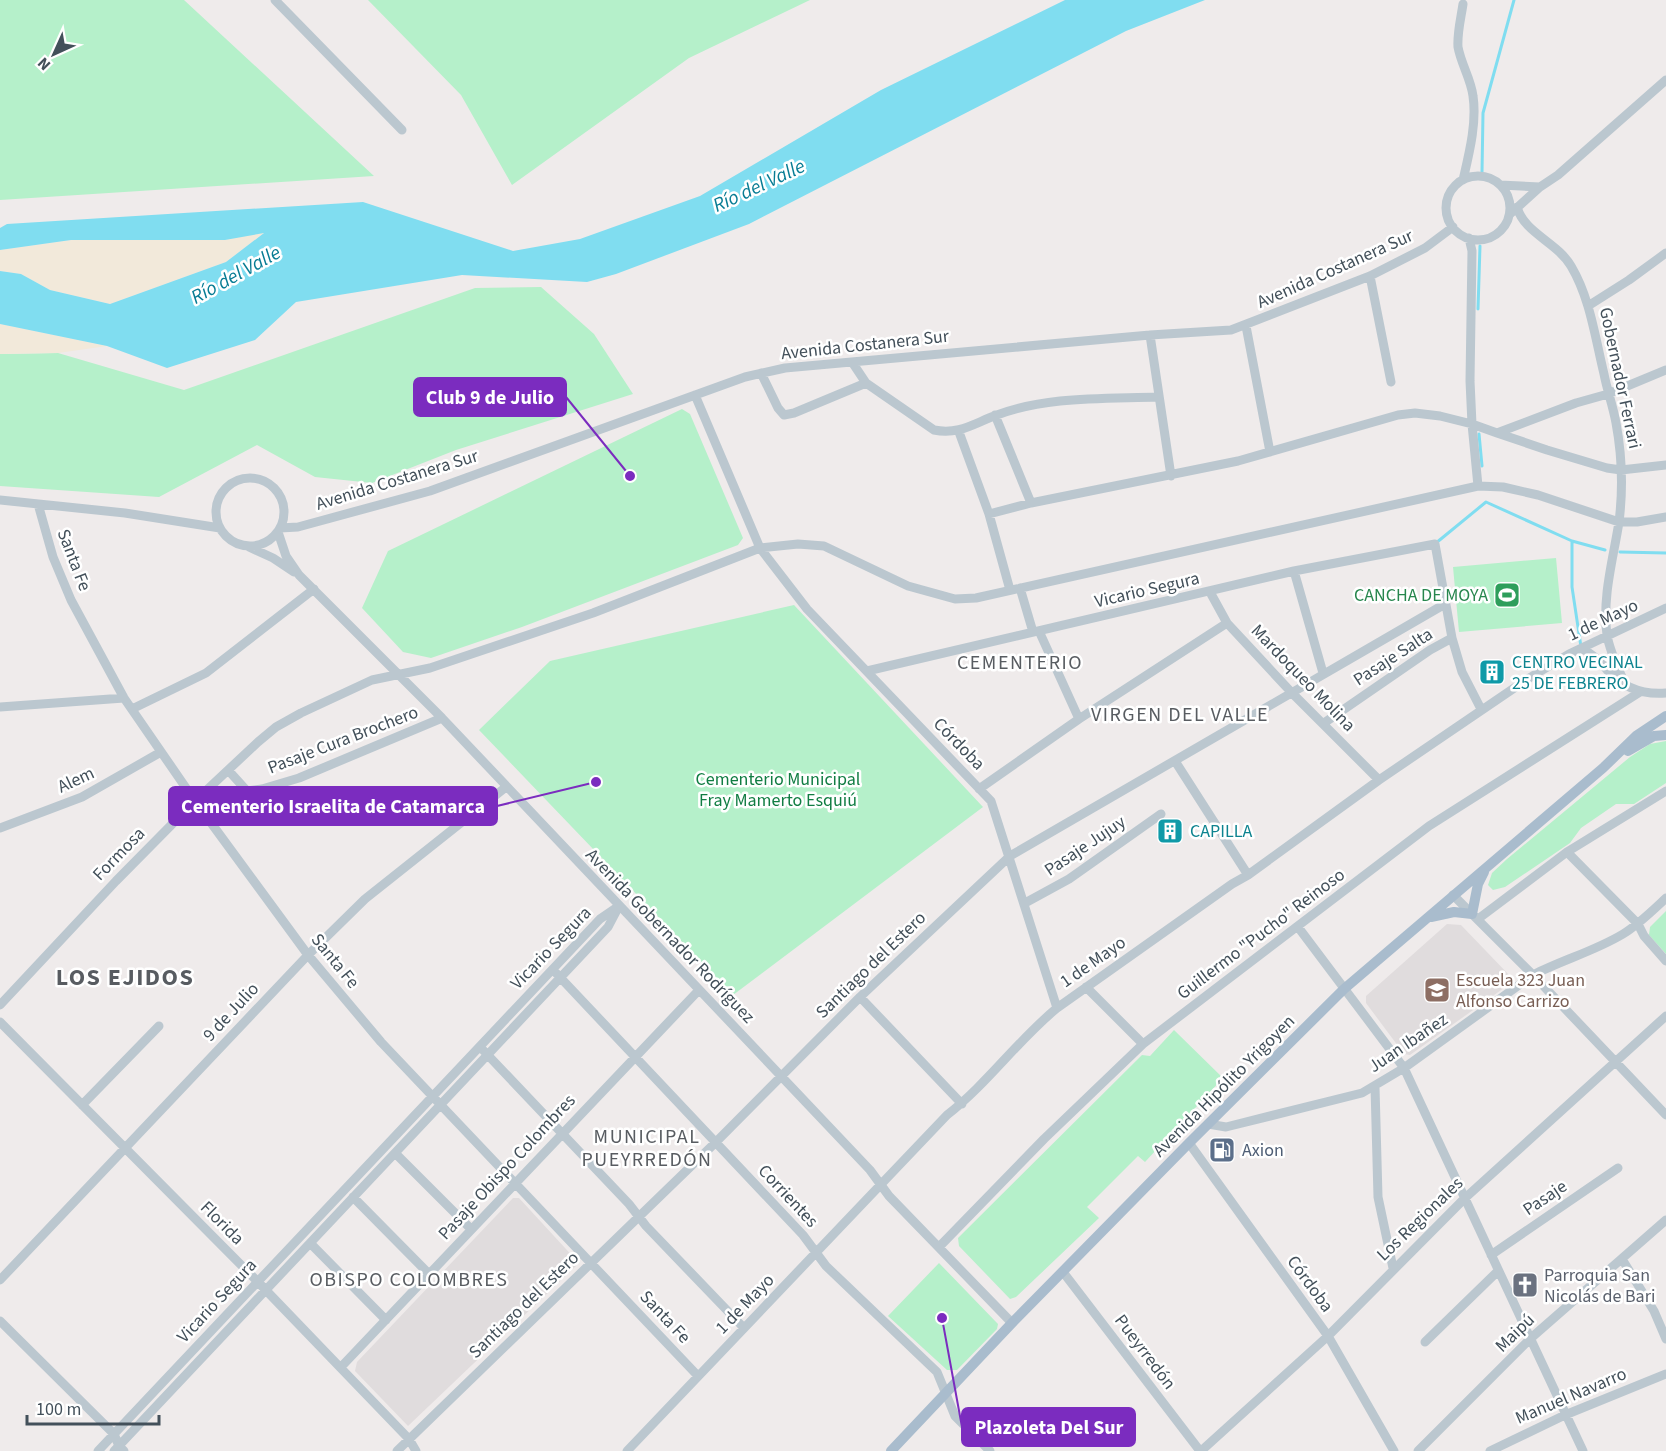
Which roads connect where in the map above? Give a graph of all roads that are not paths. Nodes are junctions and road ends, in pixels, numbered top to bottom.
1 (275, 0) edge
2 (1463, 4) dead end
3 (1666, 80) edge
4 (402, 130) dead end
5 (1463, 180) junction
6 (1500, 185) junction
7 (1540, 187) junction
8 (1517, 207) junction
9 (1510, 214) junction
10 (1453, 227) junction
11 (1469, 238) junction
12 (1666, 253) edge
13 (1370, 276) junction
14 (1588, 306) junction
15 (1246, 326) junction
16 (1150, 335) junction
17 (852, 362) junction
18 (1666, 370) edge
19 (761, 373) junction
20 (1391, 382) dead end
21 (866, 383) junction
22 (1608, 394) junction
23 (695, 395) junction
24 (1158, 397) junction
25 (995, 415) junction
26 (1472, 424) junction
27 (959, 432) junction
28 (1497, 433) junction
29 (1270, 452) junction
30 (1666, 465) edge
31 (1621, 470) junction
32 (1171, 476) junction
33 (1478, 486) junction
34 (0, 500) edge
35 (1032, 503) junction
36 (38, 504) junction
37 (989, 514) junction
38 (1666, 517) edge
39 (1619, 522) junction
40 (220, 528) junction
41 (279, 530) junction
42 (247, 546) junction
43 (760, 548) junction
44 (1294, 572) junction
45 (299, 575) junction
46 (314, 589) junction
47 (1015, 589) junction
48 (1210, 592) junction
49 (1445, 604) junction
50 (1666, 608) edge
51 (1227, 623) junction
52 (1036, 632) junction
53 (1452, 638) junction
54 (1607, 638) junction
55 (1581, 649) junction
56 (867, 671) junction
57 (1323, 673) junction
58 (399, 674) junction
59 (1626, 686) junction
60 (1641, 692) junction
61 (1292, 693) junction
62 (1666, 693) edge
63 (124, 698) junction
64 (0, 706) edge
65 (1481, 709) junction
66 (132, 710) junction
67 (1666, 716) edge
68 (442, 718) junction
69 (1079, 719) junction
70 (1324, 723) junction
71 (1666, 735) edge
72 (161, 752) junction
73 (1175, 761) junction
74 (1603, 768) junction
75 (228, 770) junction
76 (1379, 780) junction
77 (506, 787) junction
78 (979, 789) junction
79 (1666, 791) edge
80 (195, 801) junction
81 (1161, 814) dead end
82 (0, 828) edge
83 (1567, 852) junction
84 (1010, 856) junction
85 (1487, 867) junction
86 (1248, 875) junction
87 (1453, 895) junction
88 (1666, 898) edge
89 (1025, 903) junction
90 (619, 906) junction
91 (1475, 917) junction
92 (1422, 922) junction
93 (1638, 924) junction
94 (1298, 927) junction
95 (308, 955) junction
96 (1666, 961) edge
97 (552, 969) junction
98 (1533, 975) junction
99 (560, 977) junction
100 (1086, 987) junction
101 (1344, 989) junction
102 (699, 990) junction
103 (860, 997) junction
104 (0, 1005) edge
105 (1057, 1008) junction
106 (1666, 1016) edge
107 (0, 1023) edge
108 (159, 1026) dead end
109 (1143, 1044) junction
110 (479, 1047) junction
111 (487, 1054) junction
112 (635, 1057) junction
113 (1615, 1062) junction
114 (1404, 1068) junction
115 (781, 1077) junction
116 (1375, 1087) junction
117 (432, 1096) junction
118 (962, 1104) junction
119 (82, 1105) junction
120 (440, 1105) junction
121 (1666, 1115) edge
122 (1208, 1124) junction
123 (562, 1133) junction
124 (716, 1142) junction
125 (1188, 1143) junction
126 (125, 1148) junction
127 (394, 1153) junction
128 (1618, 1168) dead end
129 (514, 1183) junction
130 (881, 1184) junction
131 (353, 1197) junction
132 (1464, 1199) junction
133 (639, 1216) junction
134 (1666, 1220) edge
135 (471, 1229) junction
136 (309, 1243) junction
137 (939, 1247) junction
138 (816, 1253) junction
139 (1491, 1255) junction
140 (1622, 1259) junction
141 (591, 1264) junction
142 (1394, 1268) junction
143 (1498, 1271) junction
144 (1064, 1272) junction
145 (429, 1274) junction
146 (0, 1280) edge
147 (258, 1282) junction
148 (265, 1291) junction
149 (386, 1320) junction
150 (0, 1321) edge
151 (1012, 1323) junction
152 (744, 1328) junction
153 (1328, 1336) junction
154 (1531, 1338) junction
155 (1666, 1339) edge
156 (1425, 1342) dead end
157 (341, 1367) junction
158 (1666, 1374) edge
159 (698, 1376) junction
160 (946, 1393) junction
161 (1565, 1415) junction
162 (114, 1434) junction
163 (409, 1439) junction
164 (119, 1449) edge
165 (98, 1451) edge
166 (397, 1451) edge
167 (416, 1451) edge
168 (627, 1451) edge
169 (891, 1451) edge
170 (990, 1451) edge
171 (1201, 1451) edge
172 (1394, 1451) edge
173 (1418, 1451) edge
174 (1490, 1451) edge
175 (1583, 1451) edge

1 - 4 street
2 - 5 street
3 - 7 street
5 - 6 street
5 - 10 street
6 - 7 street
6 - 9 street
7 - 8 street
8 - 9 street
8 - 14 street, Gobernador Ferrari
9 - 11 street
10 - 11 street
10 - 13 street, Avenida Costanera Sur
11 - 26 street
12 - 14 street
13 - 15 street, Avenida Costanera Sur
13 - 20 street
14 - 22 street, Gobernador Ferrari
15 - 16 street, Avenida Costanera Sur
15 - 29 street
16 - 17 street, Avenida Costanera Sur
16 - 24 street
17 - 19 street, Avenida Costanera Sur
17 - 21 street
18 - 22 street
19 - 21 street
19 - 23 street, Avenida Costanera Sur
21 - 27 street
22 - 28 street
22 - 31 street, Gobernador Ferrari
23 - 41 street, Avenida Costanera Sur
23 - 43 street, Córdoba
24 - 25 street
24 - 32 street
25 - 27 street
25 - 35 street
26 - 28 street
26 - 29 street
26 - 33 street
27 - 37 street
28 - 31 street
29 - 32 street
30 - 31 street
31 - 39 street, Gobernador Ferrari
32 - 35 street
33 - 39 street, Formosa
33 - 47 street, Formosa
34 - 36 street
35 - 37 street
36 - 40 street
36 - 63 street, Santa Fe
37 - 47 street
38 - 39 street
39 - 54 street, Gobernador Ferrari
40 - 41 street
40 - 42 street
41 - 42 street
41 - 45 street, Avenida Gobernador Rodríguez
42 - 45 street, Avenida Gobernador Rodríguez
43 - 47 street, Formosa
43 - 56 street, Córdoba
43 - 58 street, Formosa
44 - 48 street, Vicario Segura
44 - 49 street, Vicario Segura
44 - 57 street
45 - 46 street, Avenida Gobernador Rodríguez
46 - 58 street, Avenida Gobernador Rodríguez
46 - 66 street
47 - 52 street
48 - 51 street, Mardoqueo Molina
48 - 52 street, Vicario Segura
49 - 53 street
49 - 57 street, Santiago del Estero
50 - 54 street, 1 de Mayo
51 - 61 street, Mardoqueo Molina
51 - 69 street
52 - 56 street, Vicario Segura
52 - 69 street
53 - 65 street
53 - 70 street, Pasaje Salta
54 - 55 street, 1 de Mayo
54 - 59 street, Gobernador Ferrari
55 - 59 street
55 - 65 street, 1 de Mayo
56 - 78 street, Córdoba
57 - 61 street, Santiago del Estero
58 - 68 street, Avenida Gobernador Rodríguez
58 - 75 street, Formosa
59 - 60 street
60 - 62 street
60 - 94 street, Guillermo "Pucho" Reinoso
61 - 70 street, Mardoqueo Molina
61 - 73 street, Santiago del Estero
63 - 64 street
63 - 66 street, Santa Fe
65 - 76 street, 1 de Mayo
66 - 72 street, Santa Fe
67 - 74 main road, Avenida Hipólito Yrigoyen
68 - 75 street, Pasaje Cura Brochero
68 - 77 street, Avenida Gobernador Rodríguez
69 - 78 street
70 - 76 street, Mardoqueo Molina
71 - 74 main road, Avenida Hipólito Yrigoyen
72 - 80 street, Santa Fe
72 - 82 street, Alem
73 - 84 street, Santiago del Estero
73 - 86 street
74 - 85 main road, Avenida Hipólito Yrigoyen
75 - 80 street, Formosa
76 - 86 street, 1 de Mayo
77 - 90 street, Avenida Gobernador Rodríguez
77 - 95 street, 9 de Julio
78 - 84 street, Córdoba
79 - 83 street
80 - 95 street, Santa Fe
80 - 104 street, Formosa
81 - 89 street, Pasaje Jujuy
83 - 91 street
83 - 93 street
84 - 89 street, Córdoba
84 - 103 street, Santiago del Estero
85 - 87 main road, Avenida Hipólito Yrigoyen
85 - 91 main road
86 - 100 street, 1 de Mayo
87 - 91 street
87 - 92 main road, Avenida Hipólito Yrigoyen
88 - 93 street, Juan Ibañez
89 - 105 street, Córdoba
90 - 97 street, Vicario Segura
90 - 99 street, Vicario Segura
90 - 102 street, Avenida Gobernador Rodríguez
91 - 92 main road
91 - 98 street
92 - 101 main road, Avenida Hipólito Yrigoyen
93 - 96 street
93 - 98 street, Juan Ibañez
94 - 101 street
94 - 109 street, Guillermo "Pucho" Reinoso
95 - 117 street, Santa Fe
95 - 126 street, 9 de Julio
97 - 99 street, Corrientes
97 - 110 street, Vicario Segura
98 - 113 street
98 - 114 street, Juan Ibañez
99 - 111 street, Vicario Segura
99 - 112 street, Corrientes
100 - 105 street, 1 de Mayo
100 - 109 street
101 - 114 street
101 - 122 main road, Avenida Hipólito Yrigoyen
102 - 112 street, Pasaje Obispo Colombres
102 - 115 street, Avenida Gobernador Rodríguez
103 - 115 street, Santiago del Estero
103 - 118 street
105 - 118 street, 1 de Mayo
106 - 113 street, Los Regionales
107 - 119 street, Florida
108 - 119 street
109 - 137 street, Guillermo "Pucho" Reinoso
110 - 111 street
110 - 117 street, Vicario Segura
111 - 120 street, Vicario Segura
111 - 123 street
112 - 123 street, Pasaje Obispo Colombres
112 - 124 street, Corrientes
113 - 121 street
113 - 132 street, Los Regionales
114 - 116 street, Juan Ibañez
114 - 132 street
115 - 124 street, Santiago del Estero
115 - 130 street, Avenida Gobernador Rodríguez
116 - 122 street, Juan Ibañez
116 - 142 street
117 - 120 street, Santa Fe
117 - 147 street, Vicario Segura
118 - 130 street, 1 de Mayo
119 - 126 street, Florida
120 - 127 street, Vicario Segura
120 - 129 street, Santa Fe
122 - 125 main road, Avenida Hipólito Yrigoyen
123 - 129 street, Pasaje Obispo Colombres
123 - 133 street
124 - 133 street, Santiago del Estero
124 - 138 street, Corrientes
125 - 144 main road, Avenida Hipólito Yrigoyen
125 - 153 street, Córdoba
126 - 146 street, 9 de Julio
126 - 147 street, Florida
127 - 131 street, Vicario Segura
127 - 135 street
128 - 139 street, Pasaje
129 - 135 street, Pasaje Obispo Colombres
129 - 141 street, Santa Fe
130 - 137 street, Avenida Gobernador Rodríguez
130 - 138 street, 1 de Mayo
131 - 136 street, Vicario Segura
131 - 145 street
132 - 139 street
132 - 142 street, Los Regionales
133 - 141 street, Santiago del Estero
133 - 152 street
134 - 140 street, Maipú
135 - 145 street, Pasaje Obispo Colombres
136 - 148 street, Vicario Segura
136 - 149 street
137 - 151 street, Avenida Gobernador Rodríguez
138 - 152 street, 1 de Mayo
138 - 160 street, Corrientes
139 - 143 street
140 - 154 street, Maipú
140 - 155 street
141 - 159 street, Santa Fe
141 - 163 street, Santiago del Estero
142 - 153 street, Los Regionales
143 - 154 street
143 - 156 street
144 - 151 main road, Avenida Hipólito Yrigoyen
144 - 171 street, Pueyrredón
145 - 149 street, Pasaje Obispo Colombres
147 - 148 street, Florida
147 - 162 street, Vicario Segura
148 - 157 street, Florida
148 - 164 street, Vicario Segura
149 - 157 street, Pasaje Obispo Colombres
150 - 162 street
151 - 160 main road, Avenida Hipólito Yrigoyen
152 - 159 street, 1 de Mayo
153 - 171 street, Los Regionales
153 - 172 street, Córdoba
154 - 161 street
154 - 173 street, Maipú
157 - 163 street, Florida
158 - 161 street, Manuel Navarro
159 - 168 street, 1 de Mayo
160 - 169 main road, Avenida Hipólito Yrigoyen
160 - 170 street, Corrientes
161 - 174 street, Manuel Navarro
161 - 175 street
162 - 164 street
162 - 165 street, Vicario Segura
163 - 166 street, Santiago del Estero
163 - 167 street, Florida

